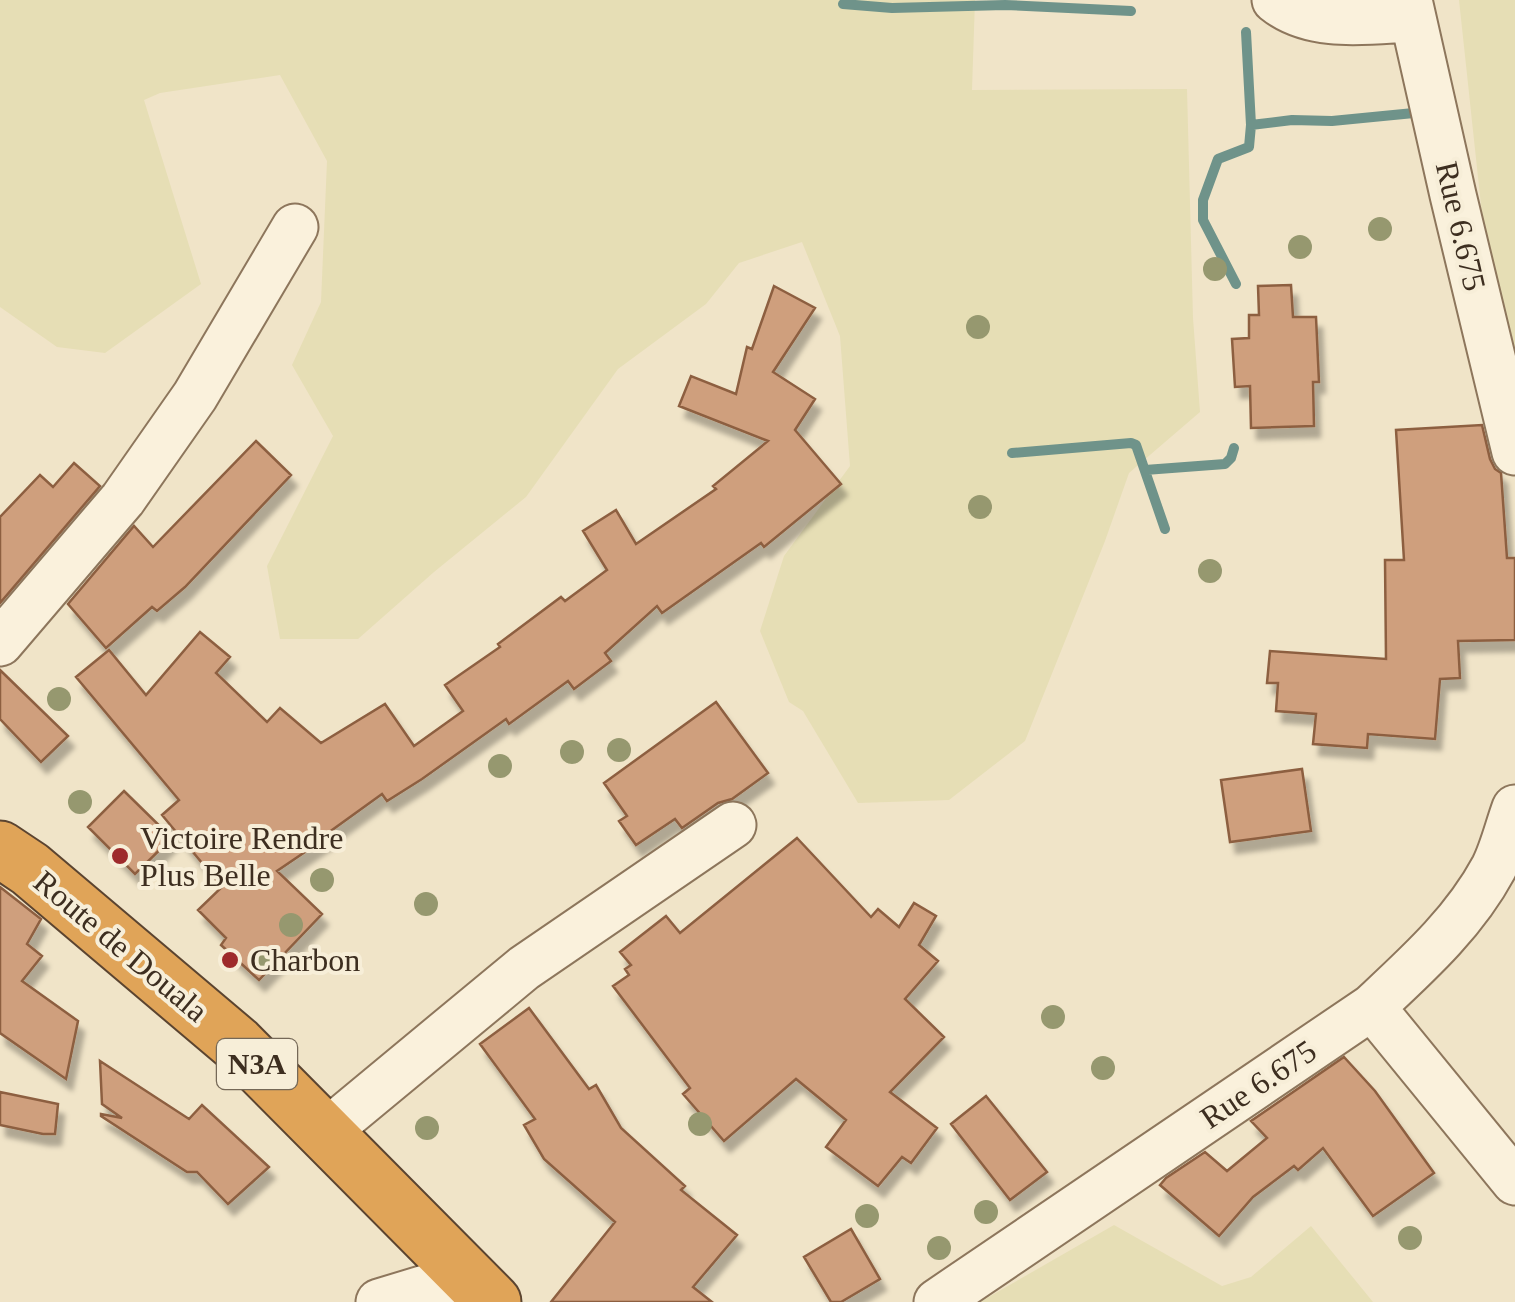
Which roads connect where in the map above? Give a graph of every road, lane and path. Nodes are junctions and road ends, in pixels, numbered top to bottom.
1 (1275, 0) edge
2 (1411, 10) edge
3 (295, 227) dead end
4 (1515, 452) edge
5 (0, 643) edge
6 (1515, 808) edge
7 (734, 825) dead end
8 (0, 849) edge
9 (1372, 1008) junction
10 (326, 1132) junction
11 (1515, 1182) edge
12 (480, 1289) edge
13 (379, 1302) edge
14 (937, 1302) edge

1 - 2 street
2 - 4 street, Rue 6.675
3 - 5 street
6 - 9 street, Rue 6.675
7 - 10 street
8 - 10 highway, Route de Douala / N3A
9 - 11 street
9 - 14 street, Rue 6.675
10 - 12 highway, Route de Douala / N3A
12 - 13 street

